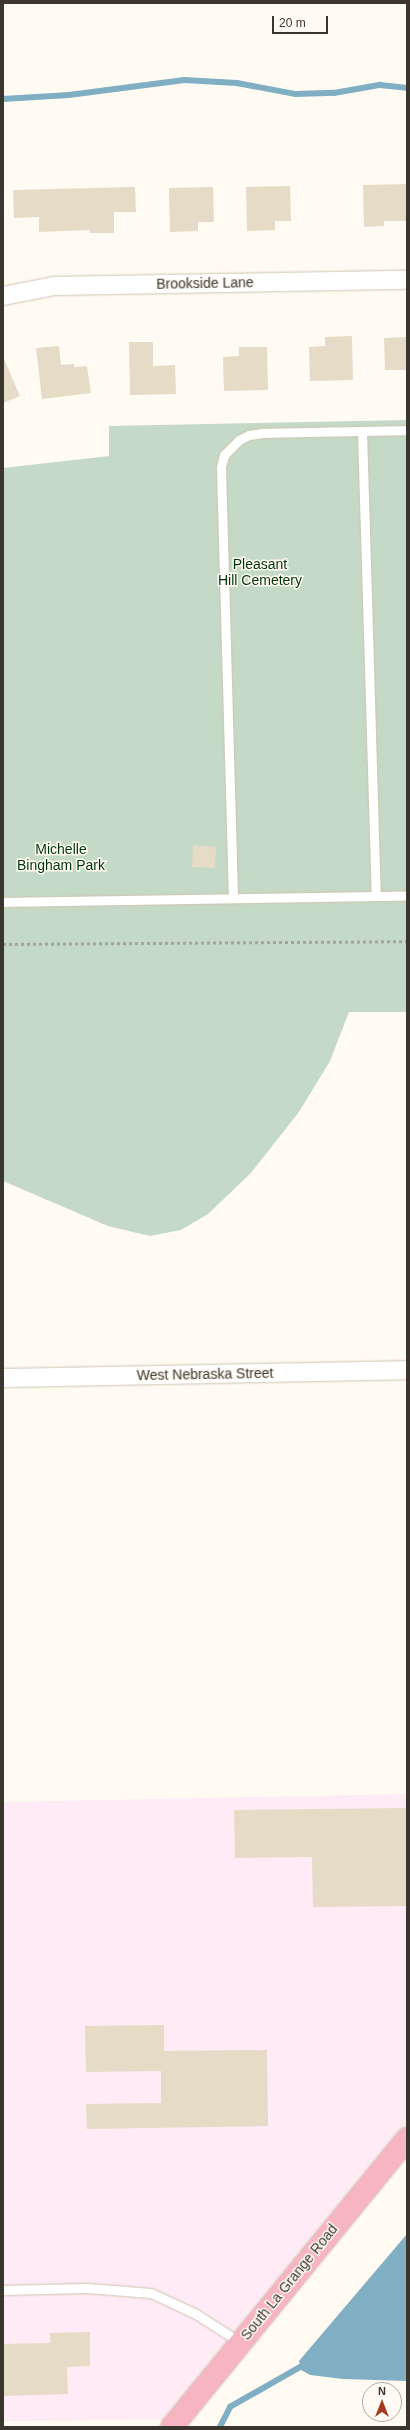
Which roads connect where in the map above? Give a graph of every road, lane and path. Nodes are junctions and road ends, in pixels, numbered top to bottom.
1 (407, 280) edge
2 (3, 296) edge
3 (407, 430) edge
4 (362, 431) junction
5 (376, 896) junction
6 (407, 896) edge
7 (233, 898) junction
8 (3, 902) edge
9 (407, 941) edge
10 (3, 944) edge
11 (407, 1370) edge
12 (3, 1378) edge
13 (407, 2139) edge
14 (3, 2290) edge
15 (240, 2342) junction
16 (176, 2426) edge

1 - 2 street, Brookside Lane
3 - 4 lane
4 - 5 lane
4 - 7 lane
5 - 6 lane
5 - 7 lane
7 - 8 lane
9 - 10 path
11 - 12 street, West Nebraska Street
13 - 15 main road, South La Grange Road
14 - 15 lane
15 - 16 main road, South La Grange Road

